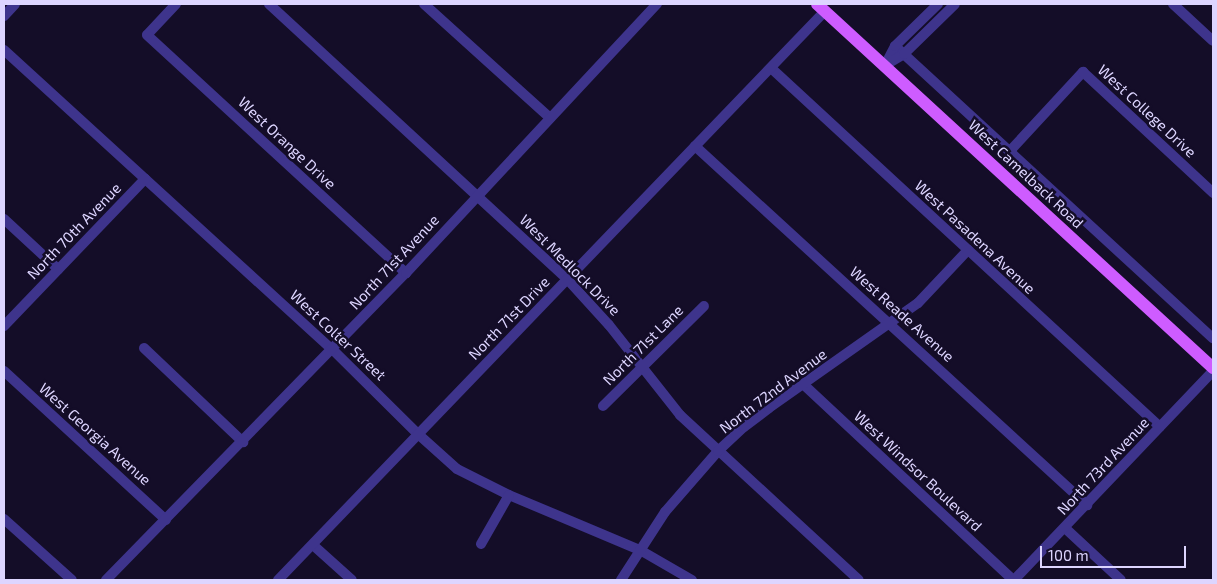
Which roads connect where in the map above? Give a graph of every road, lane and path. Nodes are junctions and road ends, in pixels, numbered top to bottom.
1 (15, 4) edge
2 (176, 4) edge
3 (268, 4) edge
4 (424, 4) edge
5 (657, 4) edge
6 (955, 4) edge
7 (1173, 4) edge
8 (821, 7) edge
9 (935, 7) edge
10 (4, 16) edge
11 (940, 19) junction
12 (1213, 41) edge
13 (895, 46) junction
14 (4, 50) edge
15 (904, 54) junction
16 (884, 66) junction
17 (771, 68) junction
18 (550, 118) junction
19 (695, 146) junction
20 (1010, 151) junction
21 (145, 179) junction
22 (1213, 193) edge
23 (477, 196) junction
24 (4, 219) edge
25 (968, 250) junction
26 (58, 269) junction
27 (406, 273) junction
28 (567, 279) junction
29 (704, 306) dead end
30 (891, 324) junction
31 (4, 326) edge
32 (1213, 338) edge
33 (144, 348) dead end
34 (332, 349) junction
35 (642, 369) junction
36 (1213, 369) edge
37 (4, 371) edge
38 (803, 384) junction
39 (602, 406) dead end
40 (1160, 427) junction
41 (418, 434) junction
42 (243, 442) junction
43 (718, 451) junction
44 (509, 495) junction
45 (1087, 505) junction
46 (4, 519) edge
47 (166, 520) junction
48 (1064, 528) junction
49 (481, 544) dead end
50 (313, 545) junction
51 (640, 550) junction
52 (72, 580) edge
53 (106, 580) edge
54 (278, 580) edge
55 (352, 580) edge
56 (621, 580) edge
57 (692, 580) edge
58 (859, 580) edge
59 (1014, 580) edge
60 (1121, 580) edge

1 - 10 street
2 - 27 street, West Orange Drive
3 - 23 street, West Medlock Drive
4 - 18 street
5 - 18 street, North 71st Avenue
6 - 11 street
7 - 12 street
8 - 16 main road, West Camelback Road
8 - 17 street, North 71st Drive
9 - 11 street
9 - 13 street
11 - 15 street
13 - 15 street, West Camelback Road
13 - 16 street
14 - 21 street, West Colter Street
15 - 16 street
15 - 20 street, West Camelback Road
16 - 36 main road, West Camelback Road
17 - 19 street, North 71st Drive
17 - 25 street, West Pasadena Avenue
18 - 23 street, North 71st Avenue
19 - 28 street, North 71st Drive
19 - 30 street, West Reade Avenue
20 - 22 street, West College Drive
20 - 32 street, West Camelback Road
21 - 26 street, North 70th Avenue
21 - 34 street, West Colter Street
23 - 27 street, North 71st Avenue
23 - 28 street, West Medlock Drive
24 - 26 street
25 - 30 street, North 72nd Avenue
25 - 40 street, West Pasadena Avenue
26 - 31 street, North 70th Avenue
27 - 34 street, North 71st Avenue
28 - 35 street, West Medlock Drive
28 - 41 street, North 71st Drive
29 - 35 street, North 71st Lane
30 - 38 street, North 72nd Avenue
30 - 45 street, West Reade Avenue
33 - 42 street
34 - 41 street, West Colter Street
34 - 42 street, North 71st Avenue
35 - 39 street, North 71st Lane
35 - 43 street, West Medlock Drive
36 - 40 street, North 73rd Avenue
37 - 47 street, West Georgia Avenue
38 - 43 street, North 72nd Avenue
38 - 59 street, West Windsor Boulevard
40 - 45 street, North 73rd Avenue
41 - 44 street, West Colter Street
41 - 50 street, North 71st Drive
42 - 47 street, North 71st Avenue
43 - 51 street, North 72nd Avenue
43 - 58 street, West Medlock Drive
44 - 49 street
44 - 51 street, West Colter Street
45 - 48 street, North 73rd Avenue
46 - 52 street
47 - 53 street, North 71st Avenue
48 - 59 street, North 73rd Avenue
48 - 60 street
50 - 54 street, North 71st Drive
50 - 55 street
51 - 56 street, North 72nd Avenue
51 - 57 street, West Colter Street

